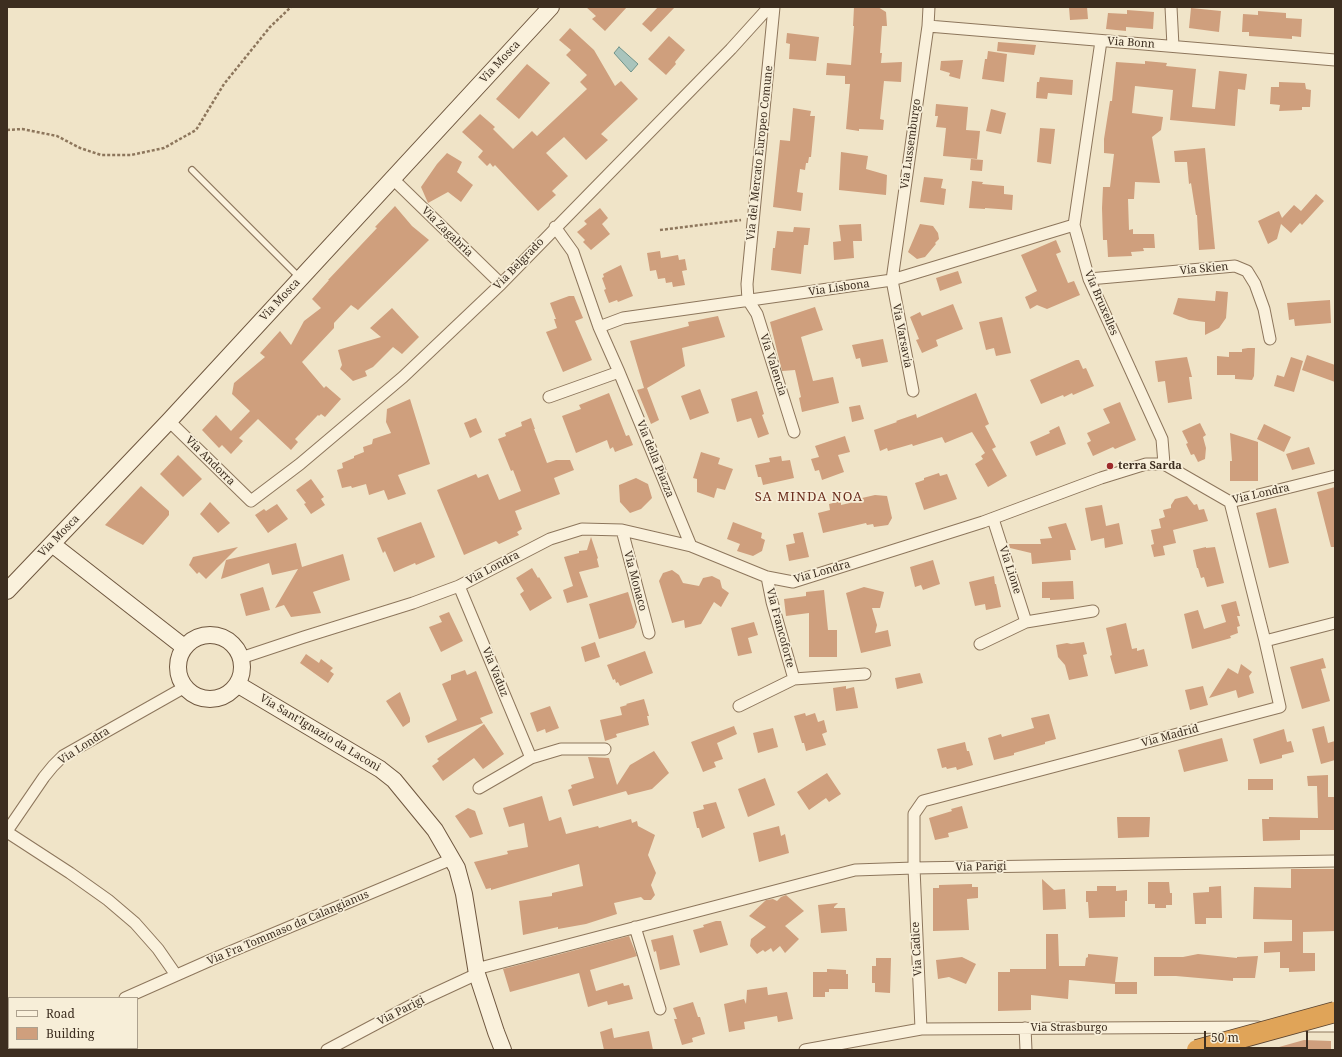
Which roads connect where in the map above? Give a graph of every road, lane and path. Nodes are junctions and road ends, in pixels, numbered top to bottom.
1 (291, 7) edge
2 (769, 7) edge
3 (774, 7) edge
4 (929, 7) edge
5 (1171, 7) edge
6 (546, 9) edge
7 (928, 26) junction
8 (1101, 41) junction
9 (1173, 46) junction
10 (1335, 60) edge
11 (7, 130) edge
12 (192, 170) dead end
13 (393, 179) junction
14 (753, 218) junction
15 (1074, 226) junction
16 (556, 227) junction
17 (660, 230) dead end
18 (301, 278) junction
19 (1089, 279) junction
20 (892, 280) junction
21 (501, 284) junction
22 (748, 300) junction
23 (599, 327) junction
24 (1270, 339) dead end
25 (619, 372) junction
26 (913, 391) dead end
27 (548, 397) dead end
28 (169, 420) junction
29 (794, 432) dead end
30 (1164, 464) junction
31 (1335, 476) edge
32 (251, 502) joint
33 (1230, 502) junction
34 (993, 519) junction
35 (622, 530) junction
36 (52, 544) junction
37 (691, 546) junction
38 (767, 577) junction
39 (459, 586) junction
40 (7, 591) edge
41 (1093, 611) dead end
42 (1026, 622) junction
43 (1335, 624) edge
44 (649, 632) dead end
45 (1265, 641) junction
46 (980, 644) dead end
47 (184, 648) junction
48 (241, 658) junction
49 (865, 674) dead end
50 (794, 678) junction
51 (237, 684) junction
52 (185, 687) junction
53 (739, 706) dead end
54 (605, 749) dead end
55 (531, 758) junction
56 (479, 788) dead end
57 (7, 831) edge
58 (452, 859) junction
59 (1335, 862) edge
60 (914, 868) junction
61 (635, 927) junction
62 (476, 972) junction
63 (176, 975) junction
64 (127, 997) edge
65 (660, 1009) dead end
66 (1335, 1012) edge
67 (1335, 1026) edge
68 (1025, 1028) junction
69 (921, 1029) junction
70 (327, 1050) edge
71 (503, 1050) edge
72 (805, 1050) edge
73 (1026, 1050) edge
74 (1197, 1050) edge

1 - 11 path
2 - 16 street, Via Belgrado
3 - 14 street, Via del Mercato Europeo Comune
4 - 7 street, Via Lussemburgo
5 - 9 street
6 - 13 street, Via Mosca
7 - 8 street, Via Bonn
7 - 20 street, Via Lussemburgo
8 - 9 street, Via Bonn
8 - 15 street, Via Bruxelles
9 - 10 street, Via Bonn
12 - 18 lane
13 - 18 street, Via Mosca
13 - 21 street, Via Zagabria
14 - 17 path
14 - 22 street, Via del Mercato Europeo Comune
15 - 19 street, Via Bruxelles
15 - 20 street, Via Lisbona
16 - 21 street, Via Belgrado
16 - 23 street, Via della Piazza
18 - 28 street, Via Mosca
19 - 24 street, Via Skien
19 - 30 street, Via Bruxelles
20 - 22 street, Via Lisbona
20 - 26 street, Via Varsavia
21 - 32 street, Via Belgrado
22 - 23 street, Via Lisbona
22 - 29 street, Via Valencia
23 - 25 street, Via della Piazza
25 - 27 street
25 - 37 street, Via della Piazza
28 - 32 street, Via Andorra
28 - 36 street, Via Mosca
30 - 33 street, Via Londra
30 - 34 street, Via Londra
31 - 33 street, Via Londra
33 - 45 street, Via Madrid
34 - 38 street, Via Londra
34 - 42 street, Via Lione
35 - 37 street, Via Londra
35 - 39 street, Via Londra
35 - 44 street, Via Monaco
36 - 40 street, Via Mosca
36 - 47 street
37 - 38 street, Via Londra
38 - 50 street, Via Francoforte
39 - 48 street, Via Londra
39 - 55 street, Via Vaduz
41 - 42 street
42 - 46 street
43 - 45 street
45 - 60 street, Via Madrid
47 - 48 street
47 - 52 street
48 - 51 street
49 - 50 street, Via Francoforte
50 - 53 street, Via Francoforte
51 - 52 street
51 - 58 street, Via Sant'Ignazio da Laconi
52 - 57 street, Via Londra
54 - 55 street
55 - 56 street
57 - 63 street
58 - 62 street, Via Sant'Ignazio da Laconi
58 - 63 street, Via Fra Tommaso da Calangianus
59 - 60 street, Via Parigi
60 - 61 street, Via Parigi
60 - 69 street, Via Cadice
61 - 62 street, Via Parigi
61 - 65 street
62 - 70 street, Via Parigi
62 - 71 street, Via Sant'Ignazio da Laconi
63 - 64 street, Via Fra Tommaso da Calangianus
66 - 74 highway, bridge
67 - 68 street, Via Strasburgo
68 - 69 street, Via Strasburgo
68 - 73 street
69 - 72 street, Via Strasburgo

